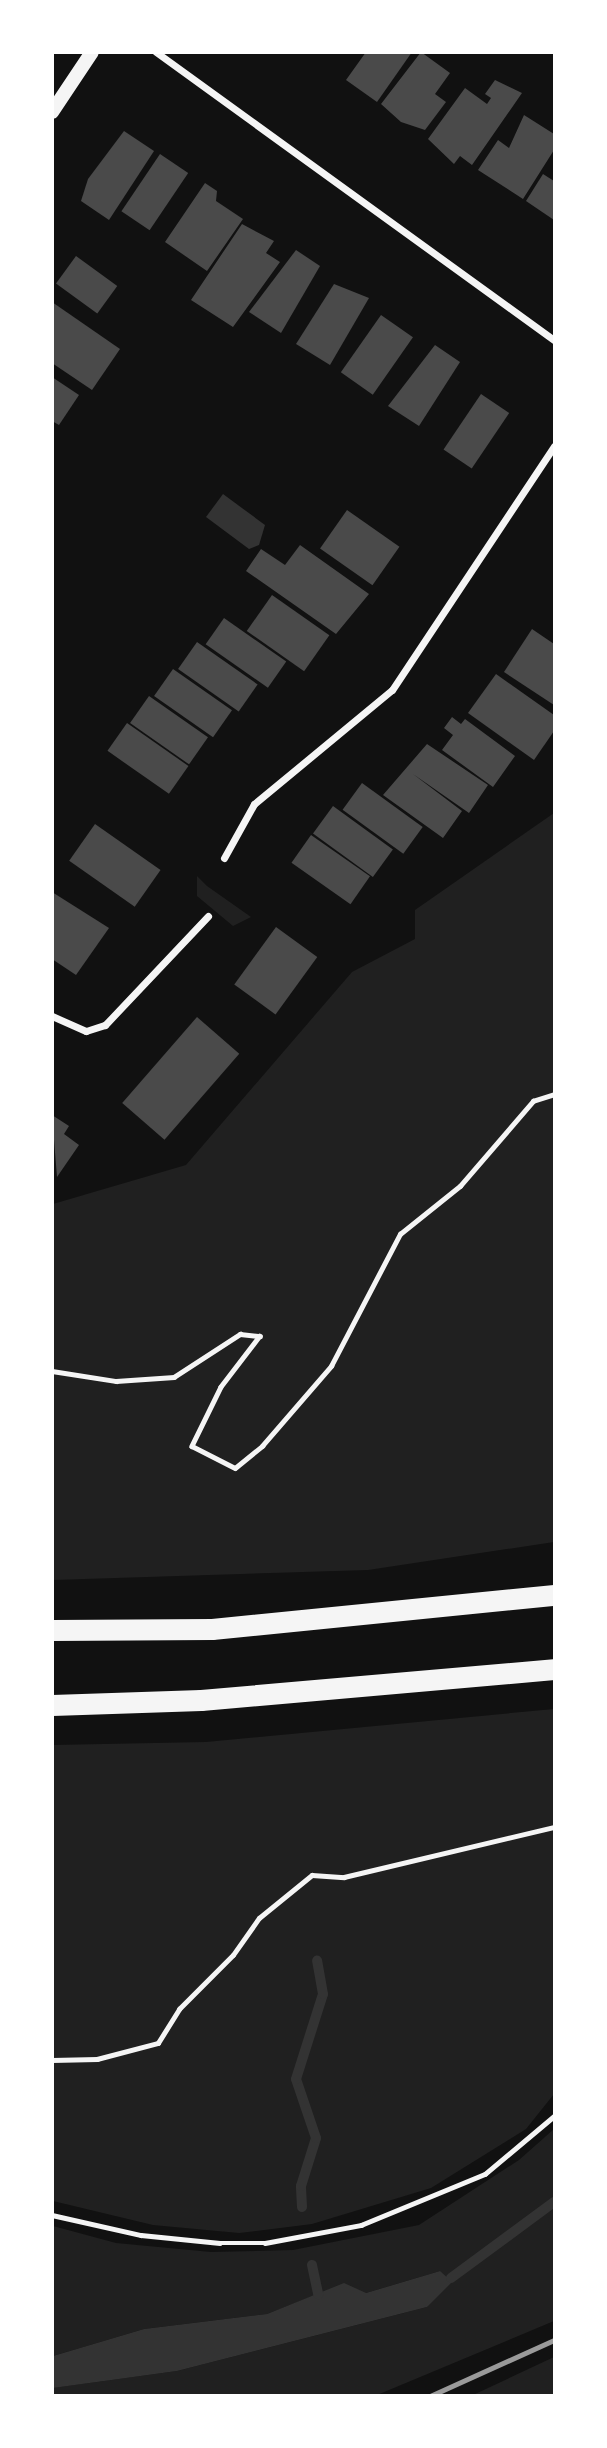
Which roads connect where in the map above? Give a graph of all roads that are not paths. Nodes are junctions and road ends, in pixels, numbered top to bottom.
1 (92, 52) edge
2 (156, 52) edge
3 (52, 112) edge
4 (555, 340) edge
5 (555, 446) edge
6 (224, 858) dead end
7 (208, 916) dead end
8 (52, 1016) edge
9 (555, 1595) edge
10 (52, 1630) edge
11 (555, 1669) edge
12 (52, 1705) edge

1 - 3 main road
2 - 4 street
5 - 6 street
7 - 8 street
9 - 10 highway
11 - 12 highway

